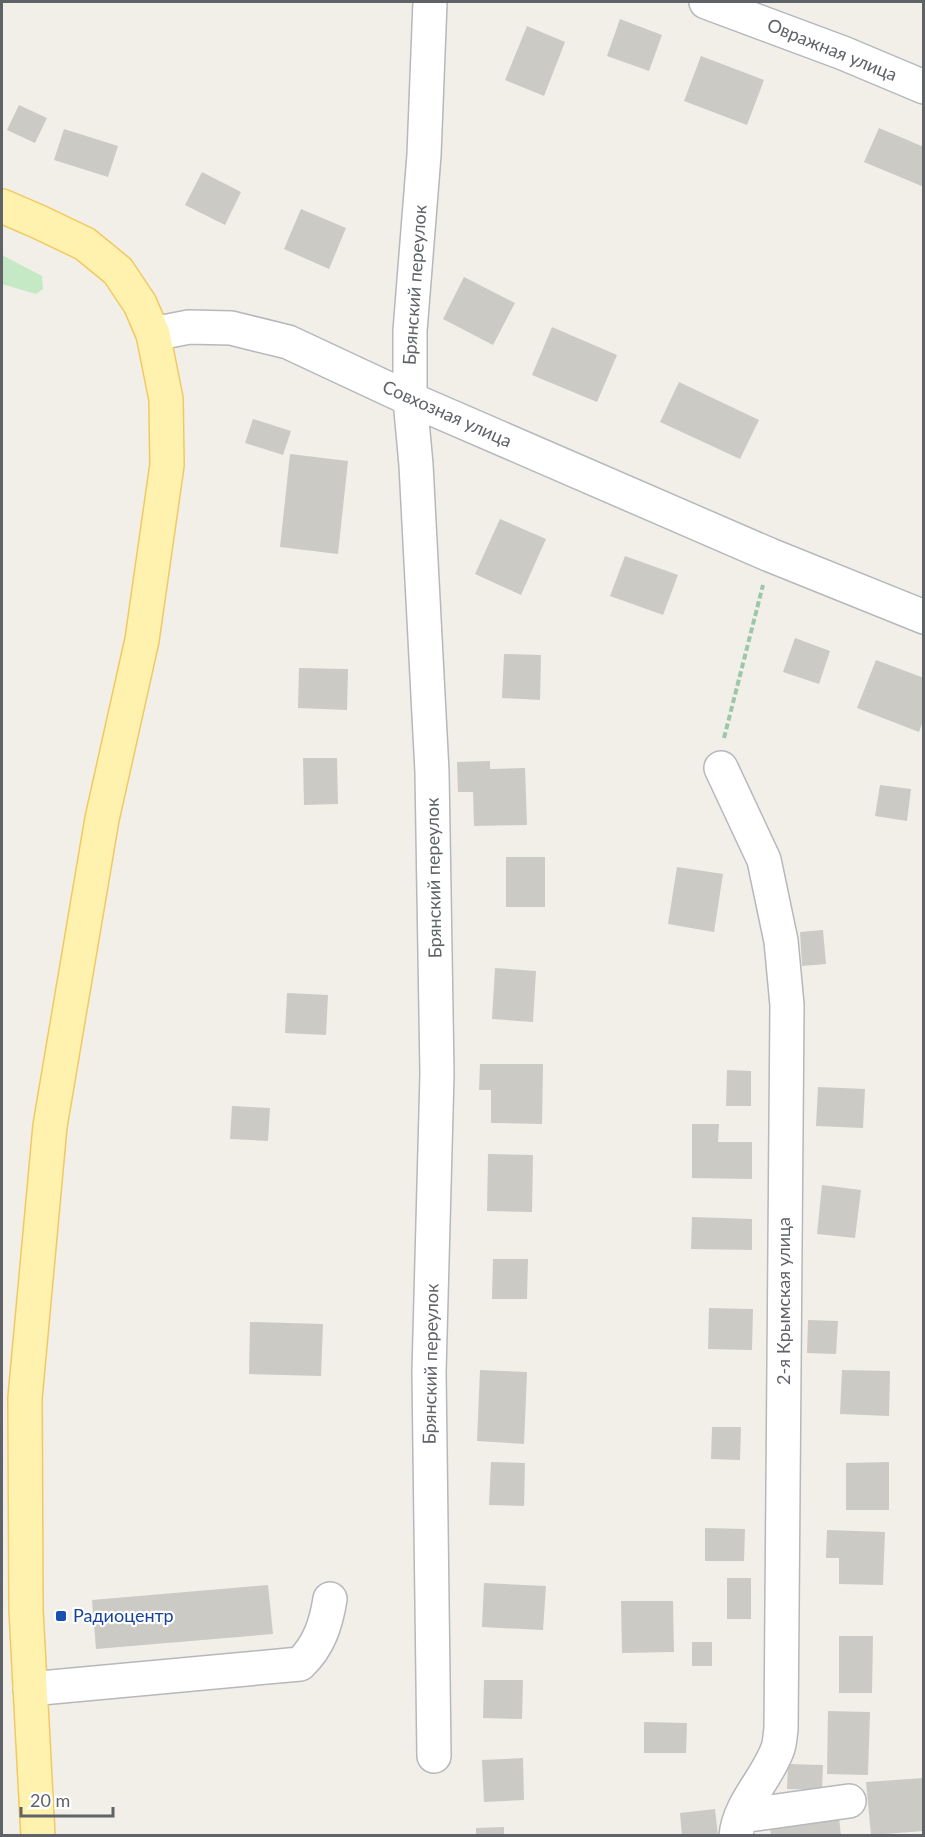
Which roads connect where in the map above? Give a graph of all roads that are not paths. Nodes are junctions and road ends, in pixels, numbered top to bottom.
1 (430, 2) edge
2 (706, 2) edge
3 (924, 87) edge
4 (2, 206) edge
5 (153, 334) junction
6 (410, 399) junction
7 (924, 617) edge
8 (721, 768) road end
9 (330, 1599) dead end
10 (30, 1689) junction
11 (434, 1756) dead end
12 (849, 1801) dead end
13 (739, 1826) edge
14 (38, 1836) edge

1 - 6 street, Брянский переулок
2 - 3 street, Овражная улица
4 - 5 main road
5 - 6 street, Совхозная улица
5 - 10 main road
6 - 7 street, Совхозная улица
6 - 11 street, Брянский переулок
8 - 13 street, 2-я Крымская улица
9 - 10 street
10 - 14 main road
12 - 13 street

